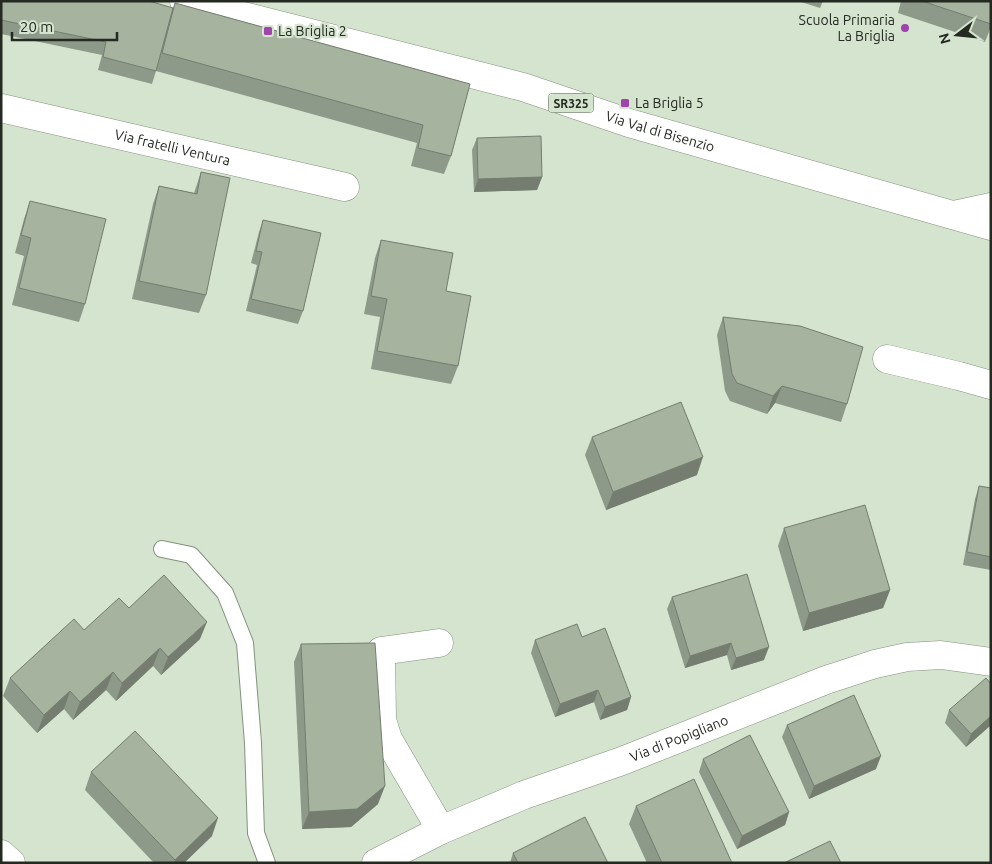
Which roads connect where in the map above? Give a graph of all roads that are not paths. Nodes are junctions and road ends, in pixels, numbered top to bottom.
1 (184, 1) edge
2 (1, 108) edge
3 (345, 187) dead end
4 (991, 207) edge
5 (954, 215) junction
6 (991, 226) edge
7 (887, 359) dead end
8 (991, 385) edge
9 (162, 549) dead end
10 (439, 643) dead end
11 (991, 662) edge
12 (441, 830) junction
13 (1, 854) edge
14 (11, 863) edge
15 (267, 863) edge
16 (376, 863) edge

1 - 5 street, Via Val di Bisenzio / SR325
2 - 3 street, Via fratelli Ventura
4 - 5 street
5 - 6 street, Via Val di Bisenzio / SR325
7 - 8 street
9 - 15 lane
10 - 12 street
11 - 12 street, Via di Popigliano
12 - 16 street, Via di Popigliano
13 - 14 street

